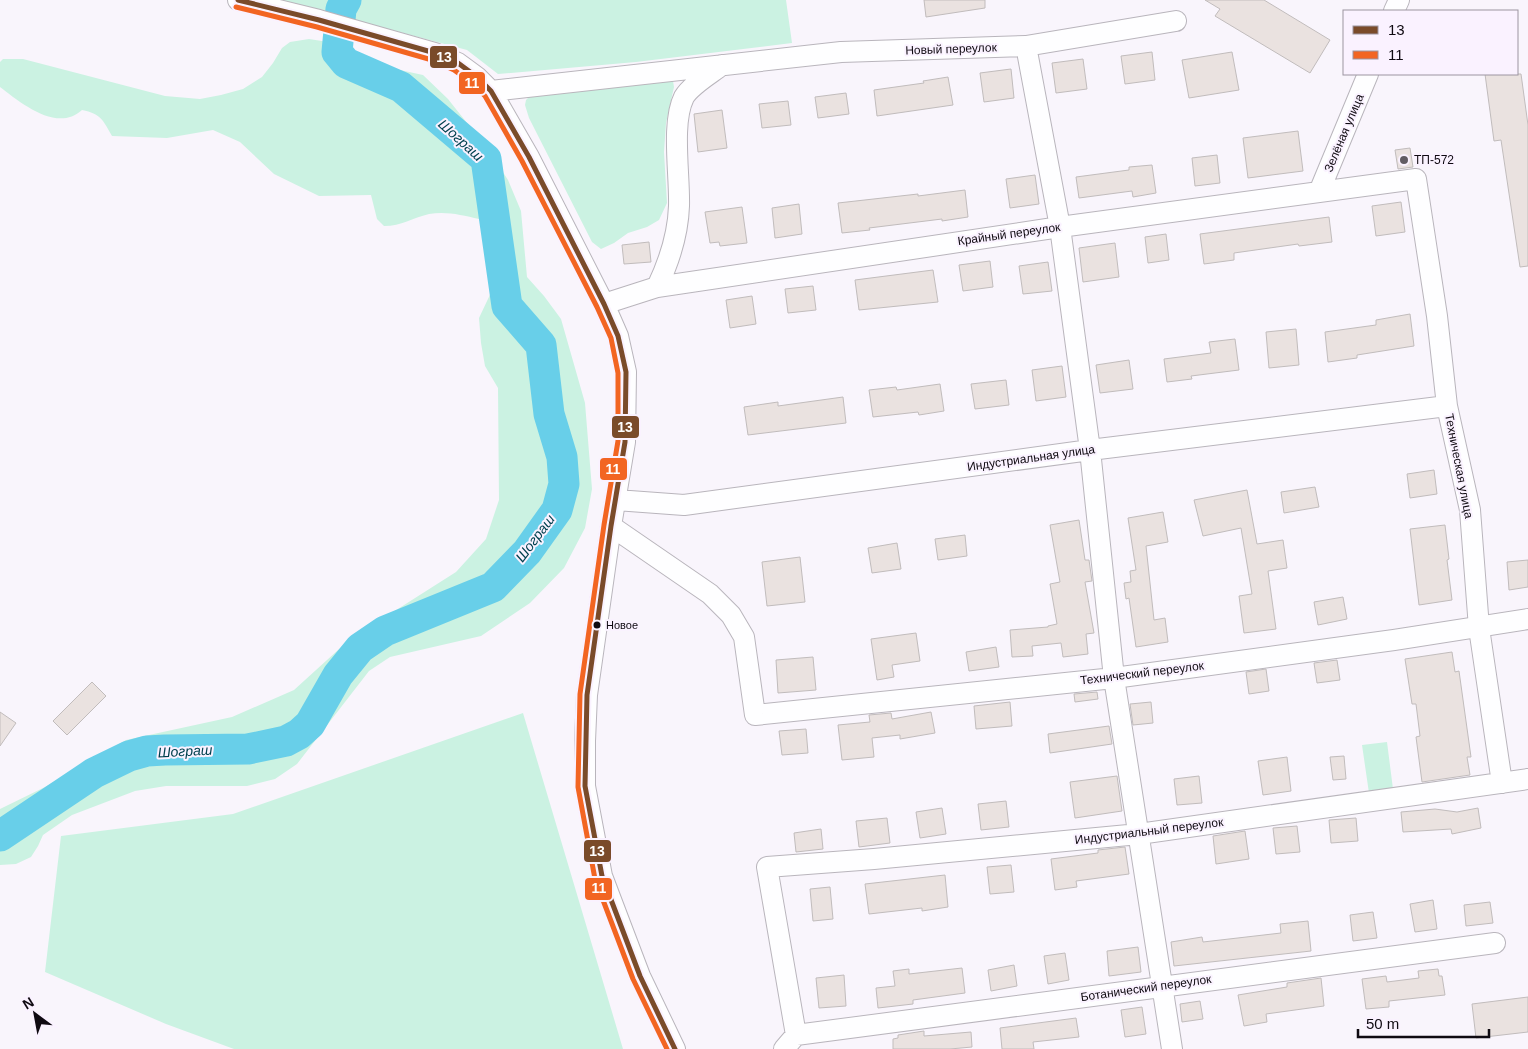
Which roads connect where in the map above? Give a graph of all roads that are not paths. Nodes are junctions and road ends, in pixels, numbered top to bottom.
1 (238, 0) edge
2 (1176, 21) dead end
3 (1026, 46) junction
4 (724, 64) junction
5 (1368, 75) edge
6 (491, 91) junction
7 (1416, 179) joint
8 (1319, 192) junction
9 (1060, 227) junction
10 (657, 286) junction
11 (604, 304) junction
12 (1447, 406) junction
13 (1090, 450) junction
14 (616, 500) junction
15 (610, 526) junction
16 (1528, 619) edge
17 (1479, 628) junction
18 (1114, 678) junction
19 (1528, 779) edge
20 (1502, 783) junction
21 (1139, 834) junction
22 (1496, 942) dead end
23 (1163, 986) junction
24 (790, 1042) edge
25 (675, 1049) edge
26 (1172, 1049) edge

1 - 6 street
2 - 3 street, Новый переулок
3 - 4 street, Новый переулок
3 - 9 street
4 - 6 street, Новый переулок
4 - 10 street
5 - 8 street, Зелёная улица
6 - 11 street
7 - 8 street, Крайный переулок
7 - 12 street, Техническая улица
8 - 9 street, Крайный переулок
9 - 10 street, Крайный переулок
9 - 13 street
10 - 11 street, Крайный переулок
11 - 14 street
12 - 13 street, Индустриальная улица
12 - 17 street, Техническая улица
13 - 14 street, Индустриальная улица
13 - 18 street
14 - 15 street
15 - 18 street, Технический переулок
15 - 25 street
16 - 17 street, Технический переулок
17 - 18 street, Технический переулок
17 - 20 street, Техническая улица
18 - 21 street
19 - 20 street, Индустриальный переулок
20 - 21 street, Индустриальный переулок
21 - 23 street
21 - 24 street, Индустриальный переулок
22 - 23 street, Ботанический переулок
23 - 24 street, Ботанический переулок
23 - 26 street

